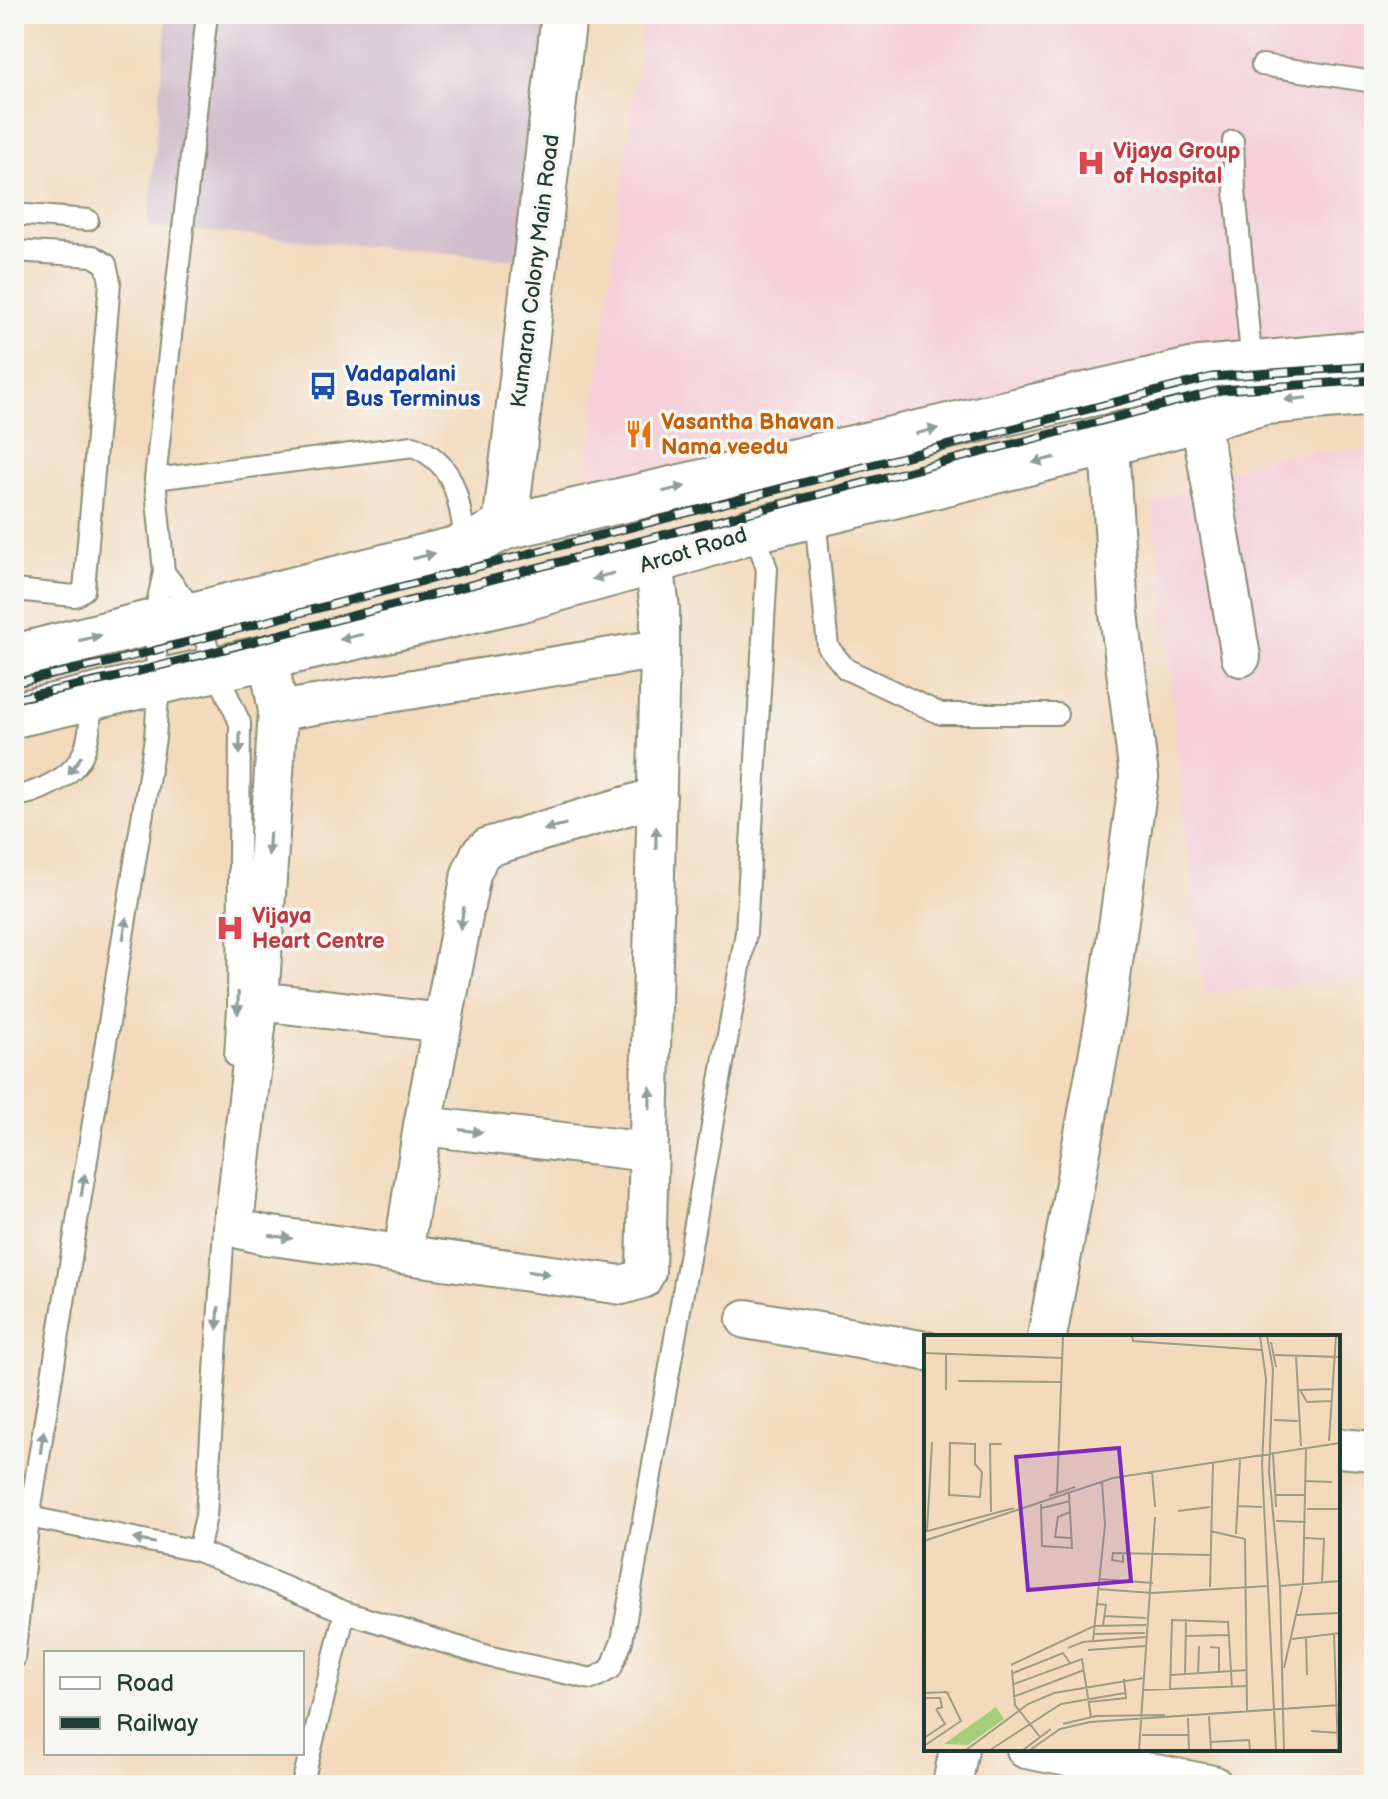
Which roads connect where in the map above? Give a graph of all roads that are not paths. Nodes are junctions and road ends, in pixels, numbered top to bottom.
1 (207, 14) edge
2 (564, 14) edge
3 (1262, 65) dead end
4 (1374, 82) edge
5 (1233, 141) dead end
6 (14, 214) edge
7 (88, 220) dead end
8 (14, 251) edge
9 (1374, 353) edge
10 (1252, 365) junction
11 (1374, 393) edge
12 (1200, 419) junction
13 (1109, 443) junction
14 (155, 479) junction
15 (815, 517) junction
16 (754, 530) junction
17 (486, 536) junction
18 (654, 562) junction
19 (164, 572) junction
20 (14, 590) edge
21 (196, 614) junction
22 (153, 622) junction
23 (660, 649) junction
24 (268, 656) junction
25 (14, 657) edge
26 (1241, 657) dead end
27 (216, 670) junction
28 (159, 683) junction
29 (92, 697) junction
30 (278, 711) junction
31 (1057, 714) dead end
32 (14, 715) edge
33 (14, 796) edge
34 (657, 797) junction
35 (259, 1001) junction
36 (443, 1023) junction
37 (423, 1126) junction
38 (649, 1152) junction
39 (403, 1254) junction
40 (746, 1319) dead end
41 (1047, 1335) edge
42 (924, 1351) edge
43 (1340, 1448) edge
44 (1374, 1451) edge
45 (22, 1517) edge
46 (198, 1551) junction
47 (345, 1612) junction
48 (14, 1659) edge
49 (959, 1751) edge
50 (1036, 1751) edge
51 (302, 1785) edge
52 (952, 1785) edge
53 (1213, 1785) edge

1 - 14 lane
2 - 17 main road, Kumaran Colony Main Road
3 - 4 lane
5 - 10 lane
6 - 7 lane
8 - 20 lane
9 - 10 main road
17 -> 10 main road
11 -> 12 main road, Arcot Road
12 - 13 main road, Arcot Road
12 - 26 street
13 -> 15 main road, Arcot Road
13 - 41 street
14 - 17 lane
14 - 19 lane
15 - 16 main road, Arcot Road
15 - 31 lane
16 - 18 main road, Arcot Road
16 - 47 lane
21 -> 17 main road
18 - 23 street
18 -> 24 main road, Arcot Road
19 - 21 lane
19 - 22 lane
21 - 22 main road
21 - 27 lane
25 -> 22 main road
22 - 28 lane
23 - 30 street
23 - 34 street
24 - 27 main road, Arcot Road
24 - 30 street
27 - 28 main road, Arcot Road
27 -> 46 lane
28 - 29 main road, Arcot Road
45 -> 28 lane
29 - 32 main road, Arcot Road
29 -> 33 lane
30 -> 35 street
34 -> 36 street
38 -> 34 street
35 - 36 street
35 -> 39 street
36 - 37 street
37 -> 38 street
37 - 39 street
39 -> 38 street
40 - 42 street
43 - 44 street
46 -> 45 lane
45 - 48 lane
46 - 47 lane
47 - 51 lane
49 - 52 street
50 - 53 street

